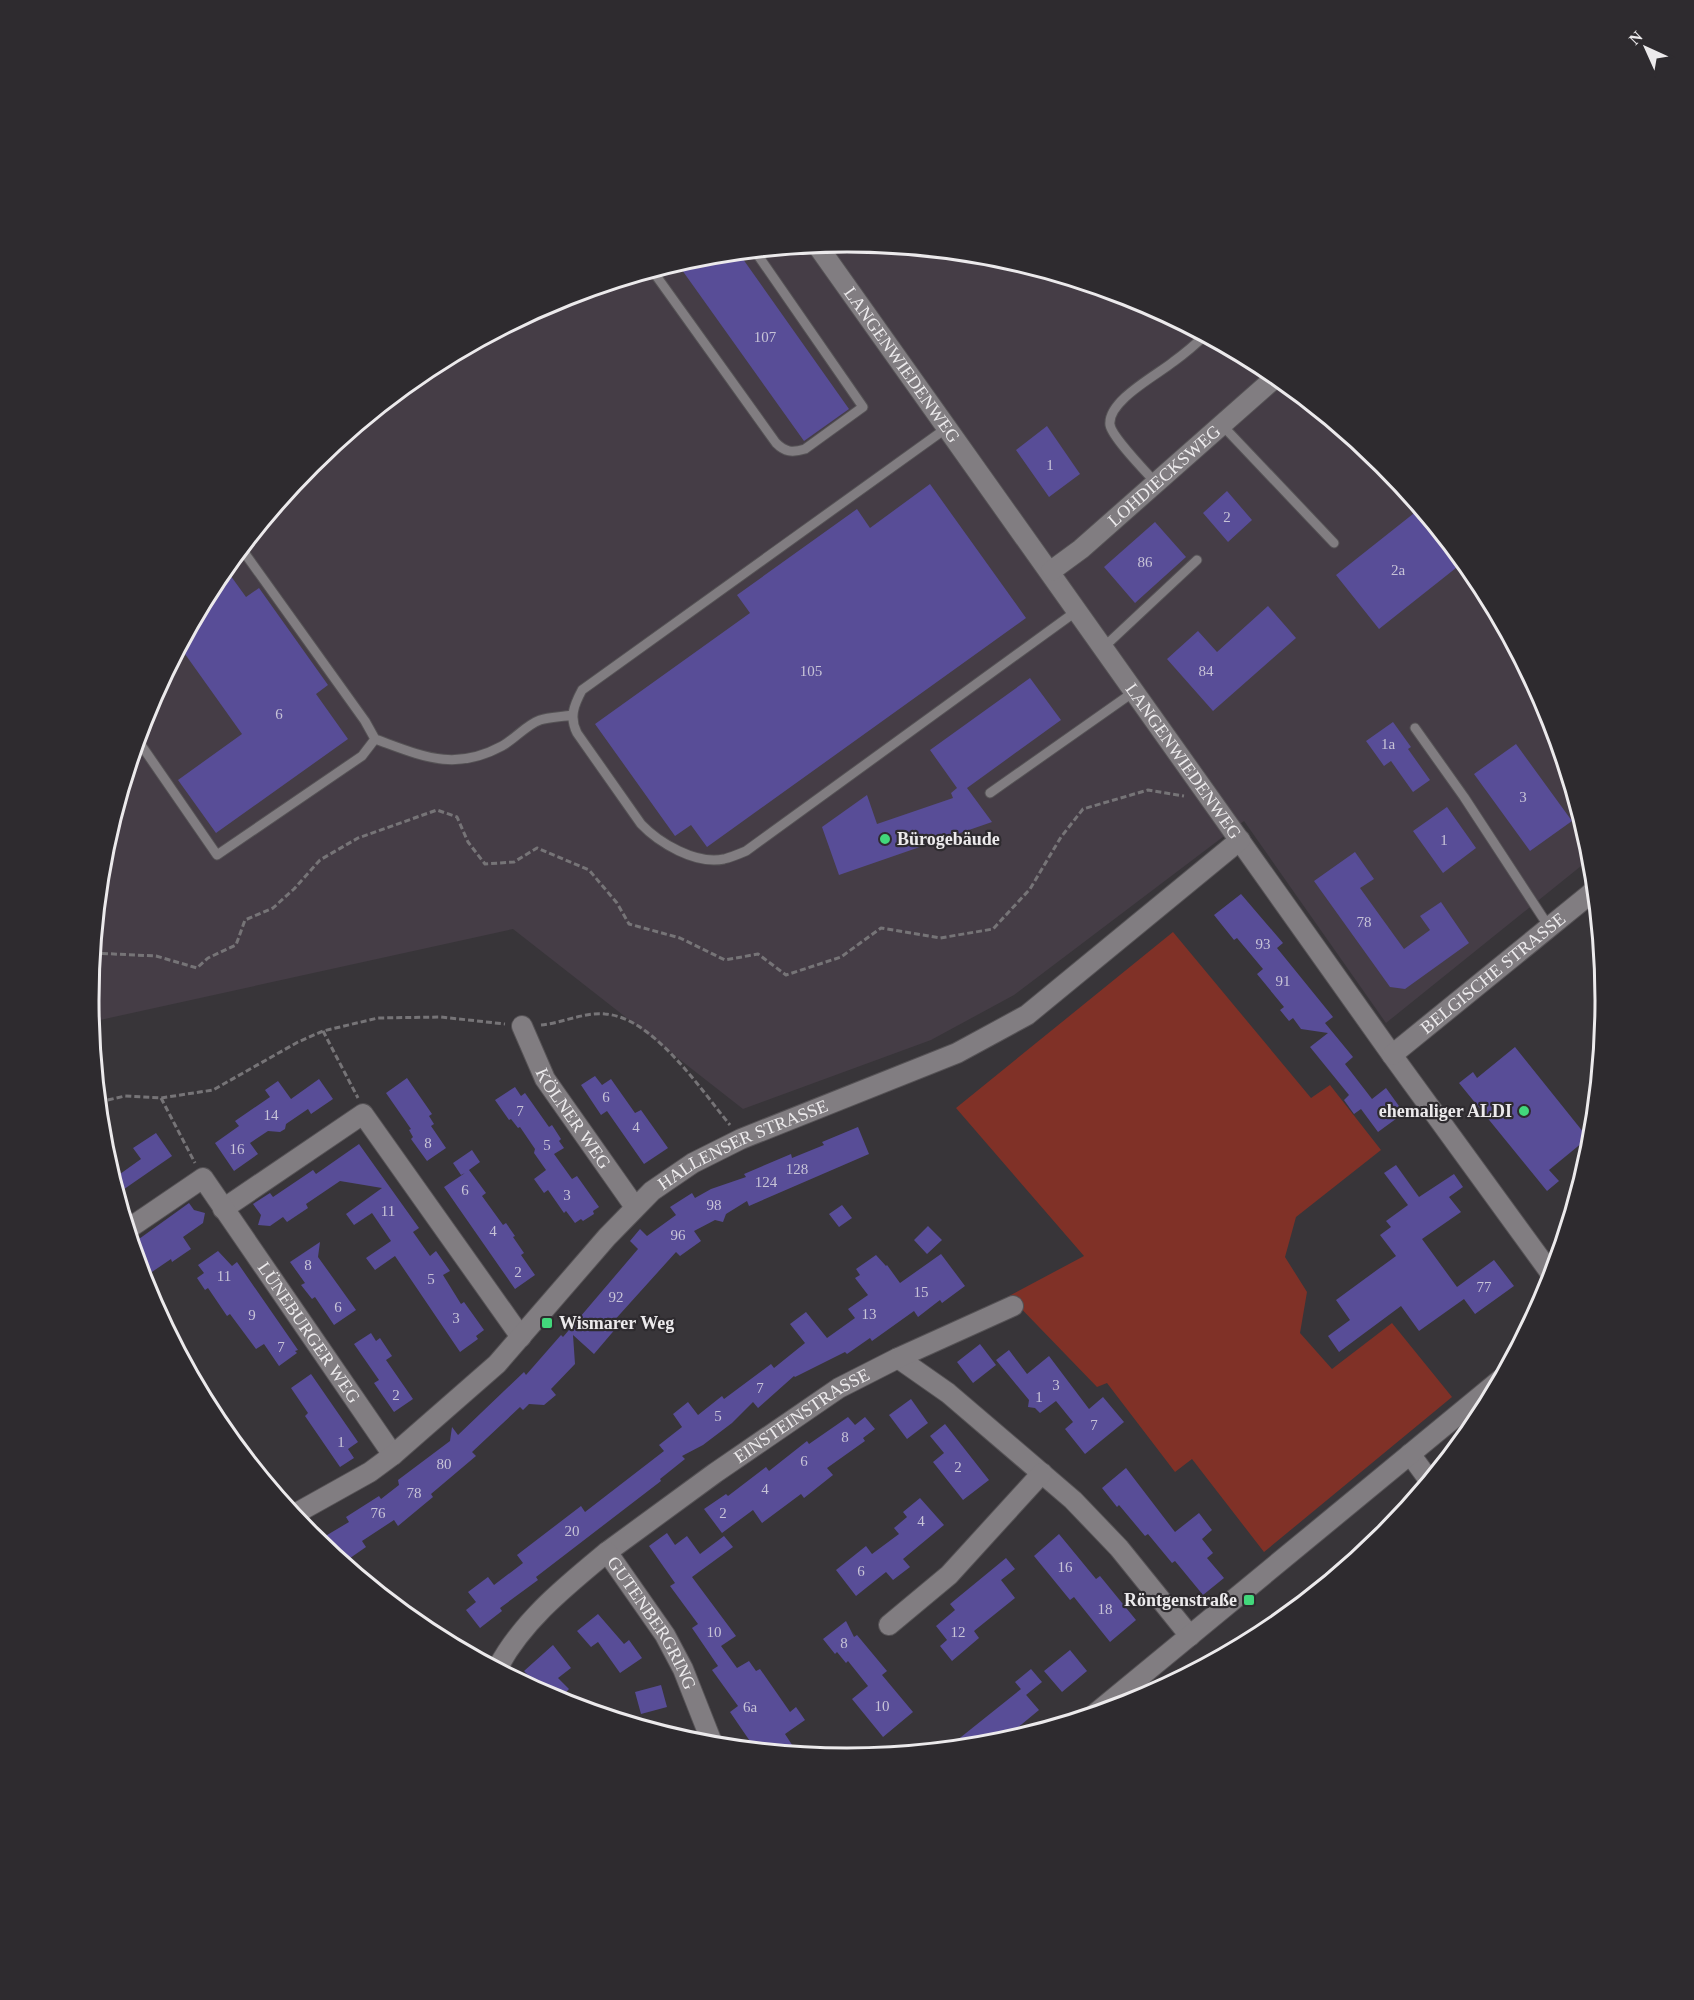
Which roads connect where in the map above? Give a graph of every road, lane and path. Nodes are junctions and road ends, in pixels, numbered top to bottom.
1 (823, 253) edge
2 (760, 257) edge
3 (656, 276) edge
4 (1199, 340) edge
5 (1269, 383) edge
6 (1222, 425) junction
7 (948, 427) junction
8 (1156, 483) junction
9 (1334, 543) dead end
10 (246, 555) edge
11 (1197, 560) dead end
12 (1051, 572) junction
13 (1078, 610) junction
14 (1104, 647) junction
15 (1135, 691) junction
16 (572, 715) junction
17 (1415, 728) dead end
18 (375, 739) junction
19 (143, 749) edge
20 (990, 793) dead end
21 (1213, 801) junction
22 (1240, 840) junction
23 (1588, 896) edge
24 (1549, 927) junction
25 (101, 953) edge
26 (522, 1026) junction
27 (323, 1031) junction
28 (1392, 1055) junction
29 (160, 1098) junction
30 (105, 1101) edge
31 (363, 1114) junction
32 (741, 1139) junction
33 (203, 1179) junction
34 (635, 1206) junction
35 (223, 1209) junction
36 (134, 1225) edge
37 (1545, 1266) edge
38 (1012, 1306) dead end
39 (521, 1337) junction
40 (898, 1358) junction
41 (1482, 1395) edge
42 (1410, 1454) junction
43 (393, 1455) junction
44 (1042, 1473) junction
45 (1425, 1474) edge
46 (301, 1511) edge
47 (607, 1552) junction
48 (889, 1625) dead end
49 (1190, 1636) junction
50 (501, 1663) edge
51 (1115, 1698) edge
52 (709, 1735) edge

1 - 7 street, LANGENWIEDENWEG
2 - 3 lane
4 - 8 lane
5 - 6 street, LOHDIECKSWEG
6 - 8 street, LOHDIECKSWEG
6 - 9 lane
7 - 12 street, LANGENWIEDENWEG
7 - 16 lane
8 - 12 street, LOHDIECKSWEG
10 - 18 lane
11 - 14 lane
12 - 13 street, LANGENWIEDENWEG
13 - 14 street, LANGENWIEDENWEG
13 - 16 lane
14 - 15 street, LANGENWIEDENWEG
15 - 20 lane
15 - 21 street, LANGENWIEDENWEG
16 - 18 lane
17 - 24 lane
18 - 19 lane
21 - 22 street, LANGENWIEDENWEG
21 - 25 path
22 - 28 street, LANGENWIEDENWEG
22 - 32 street, HALLENSER STRASSE
23 - 24 street, BELGISCHE STRASSE
24 - 28 street, BELGISCHE STRASSE
26 - 27 path
26 - 32 path
26 - 34 street, KÖLNER WEG
27 - 29 path
27 - 31 path
28 - 37 street, LANGENWIEDENWEG
29 - 30 path
29 - 33 path
31 - 35 street
31 - 39 street
32 - 34 street, HALLENSER STRASSE
33 - 35 street, LÜNEBURGER WEG
33 - 36 street
34 - 39 street, HALLENSER STRASSE
35 - 43 street, LÜNEBURGER WEG
38 - 40 street, EINSTEINSTRASSE
39 - 43 street, HALLENSER STRASSE
40 - 44 street
40 - 47 street, EINSTEINSTRASSE
41 - 42 street
42 - 45 street
42 - 49 street
43 - 46 street, HALLENSER STRASSE
44 - 48 street
44 - 49 street
47 - 50 street, GUTENBERGRING
47 - 52 street, GUTENBERGRING
49 - 51 street

